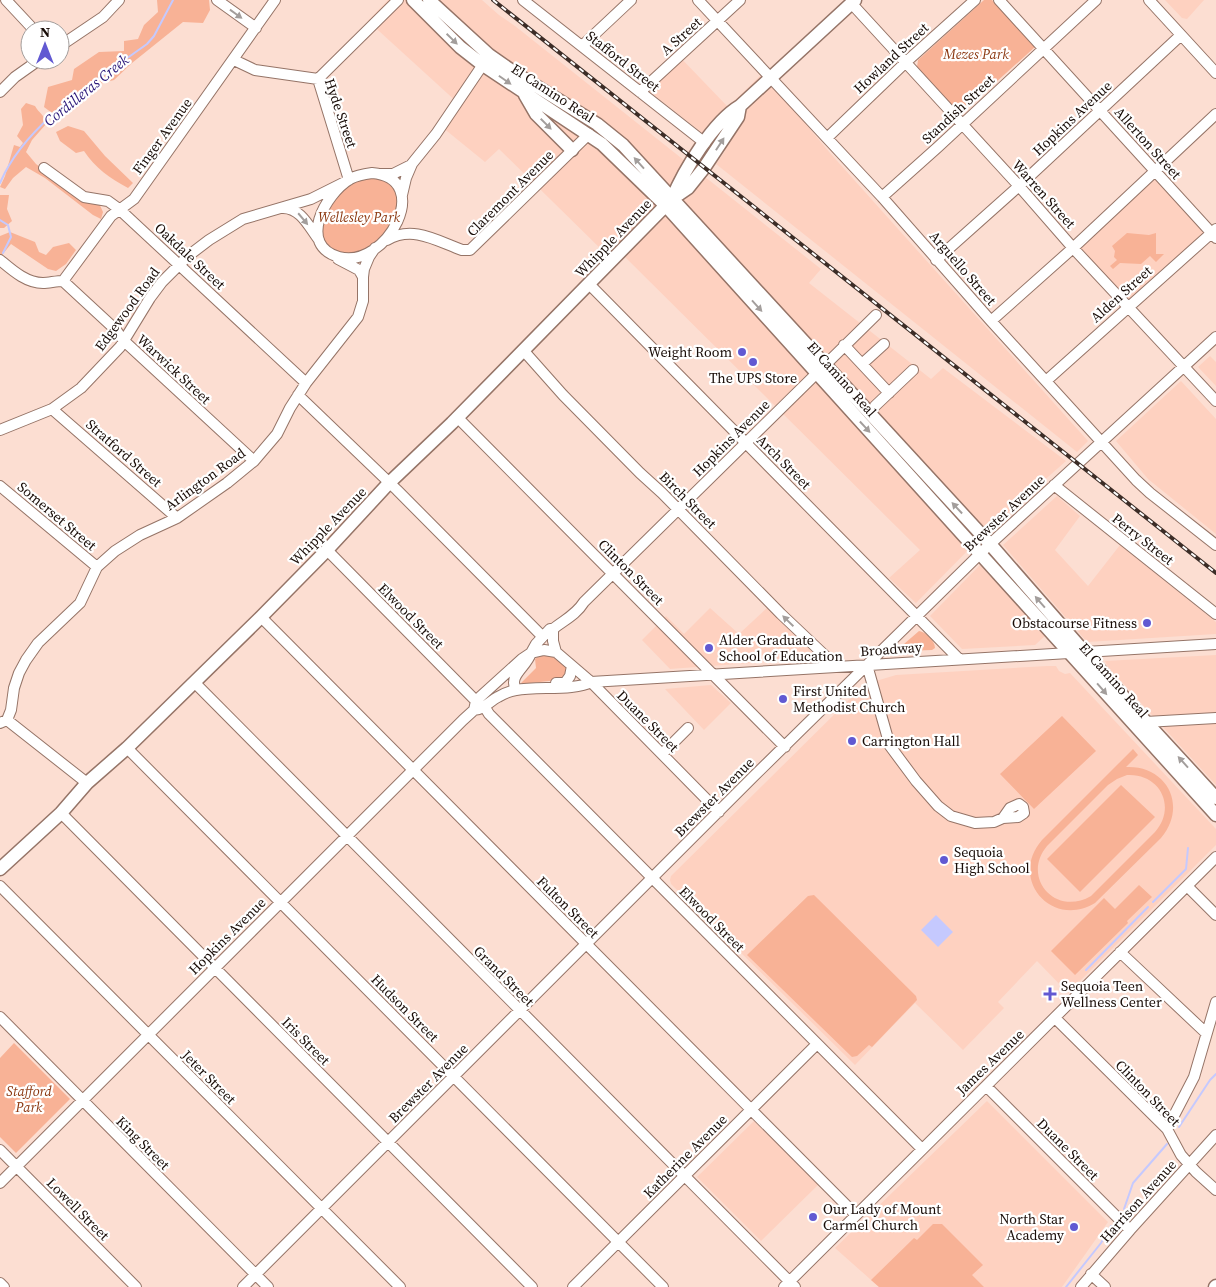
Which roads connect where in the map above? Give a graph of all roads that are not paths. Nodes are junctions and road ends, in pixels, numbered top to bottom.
1 (6, 0) edge
2 (119, 0) edge
3 (217, 0) edge
4 (275, 0) edge
5 (398, 0) edge
6 (413, 0) edge
7 (429, 0) edge
8 (523, 0) edge
9 (631, 0) edge
10 (698, 0) edge
11 (740, 0) edge
12 (975, 0) edge
13 (999, 0) edge
14 (1096, 0) edge
15 (1149, 0) edge
16 (854, 2) edge
17 (25, 20) edge
18 (717, 21) junction
19 (256, 28) junction
20 (1181, 34) junction
21 (70, 39) edge
22 (582, 46) junction
23 (1043, 49) junction
24 (234, 60) junction
25 (486, 60) junction
26 (906, 62) junction
27 (25, 70) edge
28 (1216, 73) edge
29 (770, 78) junction
30 (318, 79) junction
31 (0, 92) edge
32 (640, 92) junction
33 (524, 93) junction
34 (740, 106) junction
35 (1100, 110) junction
36 (1216, 114) edge
37 (962, 125) junction
38 (589, 134) junction
39 (827, 138) junction
40 (705, 143) junction
41 (572, 150) junction
42 (416, 159) junction
43 (44, 168) dead end
44 (1156, 171) junction
45 (379, 174) junction
46 (348, 181) junction
47 (1019, 186) junction
48 (882, 197) junction
49 (669, 202) junction
50 (402, 203) junction
51 (280, 208) junction
52 (119, 209) junction
53 (415, 232) junction
54 (1215, 233) edge
55 (322, 245) junction
56 (379, 245) junction
57 (1074, 248) junction
58 (0, 260) edge
59 (936, 260) junction
60 (179, 264) junction
61 (363, 277) junction
62 (63, 281) junction
63 (589, 284) junction
64 (1129, 306) junction
65 (876, 315) dead end
66 (990, 321) junction
67 (1216, 337) edge
68 (123, 340) junction
69 (884, 344) dead end
70 (844, 345) junction
71 (523, 350) junction
72 (862, 364) junction
73 (1184, 367) junction
74 (821, 368) junction
75 (913, 370) dead end
76 (1046, 381) junction
77 (306, 383) junction
78 (889, 393) junction
79 (298, 395) junction
80 (1216, 401) edge
81 (875, 406) dead end
82 (52, 409) junction
83 (457, 418) junction
84 (0, 430) edge
85 (746, 442) junction
86 (1101, 443) junction
87 (254, 461) junction
88 (389, 483) junction
89 (1054, 485) junction
90 (0, 486) edge
91 (678, 509) junction
92 (177, 518) junction
93 (1216, 545) edge
94 (985, 549) junction
95 (327, 550) junction
96 (97, 567) junction
97 (613, 574) junction
98 (1216, 614) edge
99 (917, 616) junction
100 (261, 617) junction
101 (556, 627) junction
102 (542, 636) junction
103 (1216, 644) edge
104 (556, 652) junction
105 (1084, 652) junction
106 (531, 653) junction
107 (1070, 653) junction
108 (959, 659) junction
109 (867, 665) junction
110 (572, 666) junction
111 (836, 666) junction
112 (713, 675) junction
113 (194, 682) junction
114 (590, 682) junction
115 (542, 687) junction
116 (516, 690) junction
117 (478, 706) junction
118 (1216, 718) edge
119 (4, 722) edge
120 (1146, 722) junction
121 (688, 728) dead end
122 (785, 747) junction
123 (127, 748) junction
124 (662, 754) junction
125 (413, 771) junction
126 (87, 783) junction
127 (1216, 798) edge
128 (719, 812) junction
129 (61, 813) junction
130 (1216, 814) edge
131 (1004, 818) dead end
132 (347, 837) junction
133 (1216, 857) edge
134 (0, 869) edge
135 (652, 879) junction
136 (0, 886) edge
137 (1187, 886) junction
138 (281, 902) junction
139 (1216, 915) edge
140 (586, 945) junction
141 (1120, 952) junction
142 (215, 968) junction
143 (1216, 1002) edge
144 (520, 1010) junction
145 (0, 1017) edge
146 (1055, 1018) junction
147 (1206, 1033) junction
148 (148, 1035) junction
149 (817, 1044) junction
150 (454, 1076) junction
151 (986, 1086) junction
152 (82, 1100) junction
153 (751, 1110) junction
154 (1168, 1129) junction
155 (1216, 1135) edge
156 (387, 1142) junction
157 (922, 1149) junction
158 (0, 1150) edge
159 (1189, 1164) junction
160 (16, 1167) junction
161 (684, 1176) junction
162 (0, 1183) edge
163 (1216, 1190) edge
164 (321, 1208) junction
165 (856, 1215) junction
166 (1130, 1230) junction
167 (618, 1242) junction
168 (255, 1274) junction
169 (1091, 1274) junction
170 (0, 1283) edge
171 (790, 1285) edge
172 (4, 1287) edge
173 (136, 1287) edge
174 (242, 1287) edge
175 (268, 1287) edge
176 (400, 1287) edge
177 (532, 1287) edge
178 (573, 1287) edge
179 (664, 1287) edge
180 (1081, 1287) edge
181 (1105, 1287) edge

1 - 17 street
2 - 21 street
3 -> 19 street
4 - 19 street, Finger Avenue
5 - 30 street
6 -> 25 main road, El Camino Real
7 - 25 main road, El Camino Real
8 - 22 street, Stafford Street
9 - 22 street
10 - 18 street, Arguello Street
11 - 18 street, A Street
12 - 26 street, Howland Street
13 - 23 street, Allerton Street
14 - 23 street, Standish Street
15 - 20 street
16 - 26 street, Warren Street
16 - 29 main road, Whipple Avenue
18 - 29 street, Arguello Street
18 - 32 street, A Street
19 - 24 street, Finger Avenue
20 - 28 street
20 - 35 street, Hopkins Avenue
22 - 32 street, Stafford Street
23 - 35 street, Allerton Street
23 - 37 street, Standish Street
24 - 30 street, Hyde Street
24 - 52 street, Finger Avenue
25 -> 33 main road, El Camino Real
25 - 42 street
49 -> 25 main road, El Camino Real
26 - 37 street, Warren Street
26 - 39 street, Howland Street
27 - 31 street
29 - 34 main road, Whipple Avenue
29 - 39 street, Arguello Street
30 - 46 street, Hyde Street
32 - 40 street, Stafford Street
33 - 38 main road, El Camino Real
33 -> 41 main road
34 - 40 main road, Whipple Avenue
49 -> 34 main road, Whipple Avenue
35 - 44 street, Allerton Street
35 - 47 street, Hopkins Avenue
36 - 44 street
37 - 47 street, Warren Street
37 - 48 street, Standish Street
38 - 41 street, Claremont Avenue
38 - 49 main road, El Camino Real
39 - 48 street, Arguello Street
40 - 49 main road, Whipple Avenue
41 - 53 street, Claremont Avenue
42 - 45 street
42 - 50 street
43 - 52 street, Oakdale Street
44 - 54 street, Allerton Street
44 - 57 street
45 - 46 street
45 - 50 street
46 - 51 street, Edgewood Road
46 - 55 street
47 - 57 street, Warren Street
47 - 59 street, Hopkins Avenue
48 - 59 street, Arguello Street
49 - 63 main road, Whipple Avenue
49 - 74 main road, El Camino Real
50 - 53 street
50 - 56 street
51 -> 55 street
51 - 60 street, Edgewood Road
52 - 60 street, Oakdale Street
52 - 62 street, Finger Avenue
53 - 56 street
54 - 64 street, Alden Street
55 - 56 street
55 - 61 street
56 - 61 street, Arlington Road
57 - 64 street, Warren Street
57 - 66 street
58 - 62 street
59 - 66 street, Arguello Street
60 - 68 street, Edgewood Road
60 - 77 street, Oakdale Street
61 - 77 street, Arlington Road
62 - 68 street, Warwick Street
63 - 71 main road, Whipple Avenue
63 - 85 street, Arch Street
64 - 73 street, Warren Street
64 - 76 street, Alden Street
65 - 70 street, Hopkins Avenue
66 - 76 street, Arguello Street
67 - 73 street, Brewster Avenue
68 - 82 street, Edgewood Road
68 - 87 street, Warwick Street
69 - 72 street
70 - 72 street
70 - 74 street, Hopkins Avenue
71 - 83 main road, Whipple Avenue
71 - 91 street, Birch Street
72 - 78 street
73 - 80 street, Warren Street
73 - 86 street, Brewster Avenue
74 - 85 street, Hopkins Avenue
74 - 94 main road, El Camino Real
75 - 78 street
76 - 86 street, Arguello Street
77 - 79 street, Arlington Road
78 - 81 street
79 - 87 street, Arlington Road
79 - 88 street
82 - 84 street, Edgewood Road
82 - 92 street, Stratford Street
83 - 88 main road, Whipple Avenue
83 - 97 street, Clinton Street
85 - 91 street, Hopkins Avenue
85 - 99 street, Arch Street
86 - 89 street, Brewster Avenue
86 - 93 street, Arguello Street
87 - 92 street, Arlington Road
88 - 95 main road, Whipple Avenue
88 - 102 street
89 - 94 street, Brewster Avenue
89 - 98 street, Perry Street
90 - 96 street, Somerset Street
91 - 97 street, Hopkins Avenue
111 -> 91 street, Birch Street
92 - 96 street, Arlington Road
94 - 99 street, Brewster Avenue
105 -> 94 main road, El Camino Real
94 - 107 main road, El Camino Real
95 - 100 main road, Whipple Avenue
95 - 117 street, Elwood Street
96 - 119 street, Arlington Road
97 - 101 street, Hopkins Avenue
97 - 112 street, Clinton Street
99 - 108 street, Arch Street
99 - 109 street, Brewster Avenue
100 - 113 main road, Whipple Avenue
100 - 125 street, Fulton Street
101 - 102 street, Hopkins Avenue
101 - 104 street
102 - 106 street, Hopkins Avenue
103 - 105 street, Broadway
104 - 106 street
104 - 110 street, Duane Street
105 - 107 street, Broadway
105 - 120 main road, El Camino Real
106 - 116 street, Hopkins Avenue
106 - 117 street, Hopkins Avenue
107 - 108 street, Broadway
107 -> 130 main road, El Camino Real
108 - 109 street, Broadway
109 - 111 street, Broadway
109 - 122 street, Brewster Avenue
109 - 131 street
110 - 114 street, Duane Street
110 - 115 street
111 - 112 street, Broadway
112 - 114 street, Broadway
112 - 122 street, Clinton Street
113 - 123 main road, Whipple Avenue
113 - 132 street, Grand Street
114 - 115 street, Broadway
114 - 124 street, Duane Street
115 - 116 street, Broadway
116 - 117 street, Broadway
117 - 125 street, Hopkins Avenue
117 - 135 street, Elwood Street
118 - 120 street
119 - 126 street
127 -> 120 main road, El Camino Real
121 - 124 street
122 - 128 street, Brewster Avenue
123 - 126 main road, Whipple Avenue
123 - 138 street, Hudson Street
124 - 128 street, Duane Street
125 - 132 street, Hopkins Avenue
125 - 140 street, Fulton Street
126 - 129 main road, Whipple Avenue
128 - 135 street, Brewster Avenue
129 - 134 main road, Whipple Avenue
129 - 142 street, Iris Street
132 - 138 street, Hopkins Avenue
132 - 144 street, Grand Street
133 - 137 street, James Avenue
135 - 140 street, Brewster Avenue
135 - 149 street, Elwood Street
136 - 148 street, Jeter Street
137 - 139 street
137 - 141 street, James Avenue
138 - 142 street, Hopkins Avenue
138 - 150 street, Hudson Street
140 - 144 street, Brewster Avenue
140 - 153 street, Fulton Street
141 - 146 street, James Avenue
141 - 147 street
142 - 148 street, Hopkins Avenue
142 - 156 street, Iris Street
143 - 147 street
144 - 150 street, Brewster Avenue
144 - 161 street, Grand Street
145 - 152 street, King Street
146 - 151 street, James Avenue
146 - 154 street, Clinton Street
147 - 154 street
148 - 152 street, Hopkins Avenue
148 - 164 street, Jeter Street
149 - 153 street, Katherine Avenue
149 - 157 street, Elwood Street
150 - 156 street, Brewster Avenue
150 - 167 street, Hudson Street
151 - 157 street, James Avenue
151 - 166 street, Duane Street
152 - 160 street, Hopkins Avenue
152 - 168 street, King Street
153 - 161 street, Katherine Avenue
153 - 165 street, Fulton Street
154 - 159 street, Clinton Street
155 - 159 street, Harrison Avenue
156 - 164 street, Brewster Avenue
156 - 177 street, Iris Street
157 - 165 street, James Avenue
158 - 160 street, Lowell Street
159 - 163 street, Clinton Street
159 - 166 street, Harrison Avenue
160 - 162 street, Hopkins Avenue
160 - 173 street, Lowell Street
161 - 167 street, Katherine Avenue
161 - 171 street, Grand Street
164 - 168 street, Brewster Avenue
164 - 176 street, Jeter Street
165 - 171 street, James Avenue
166 - 169 street, Harrison Avenue
167 - 178 street, Katherine Avenue
167 - 179 street, Hudson Street
168 - 174 street, Brewster Avenue
168 - 175 street, King Street
169 - 180 street, Harrison Avenue
169 - 181 street
170 - 172 street

